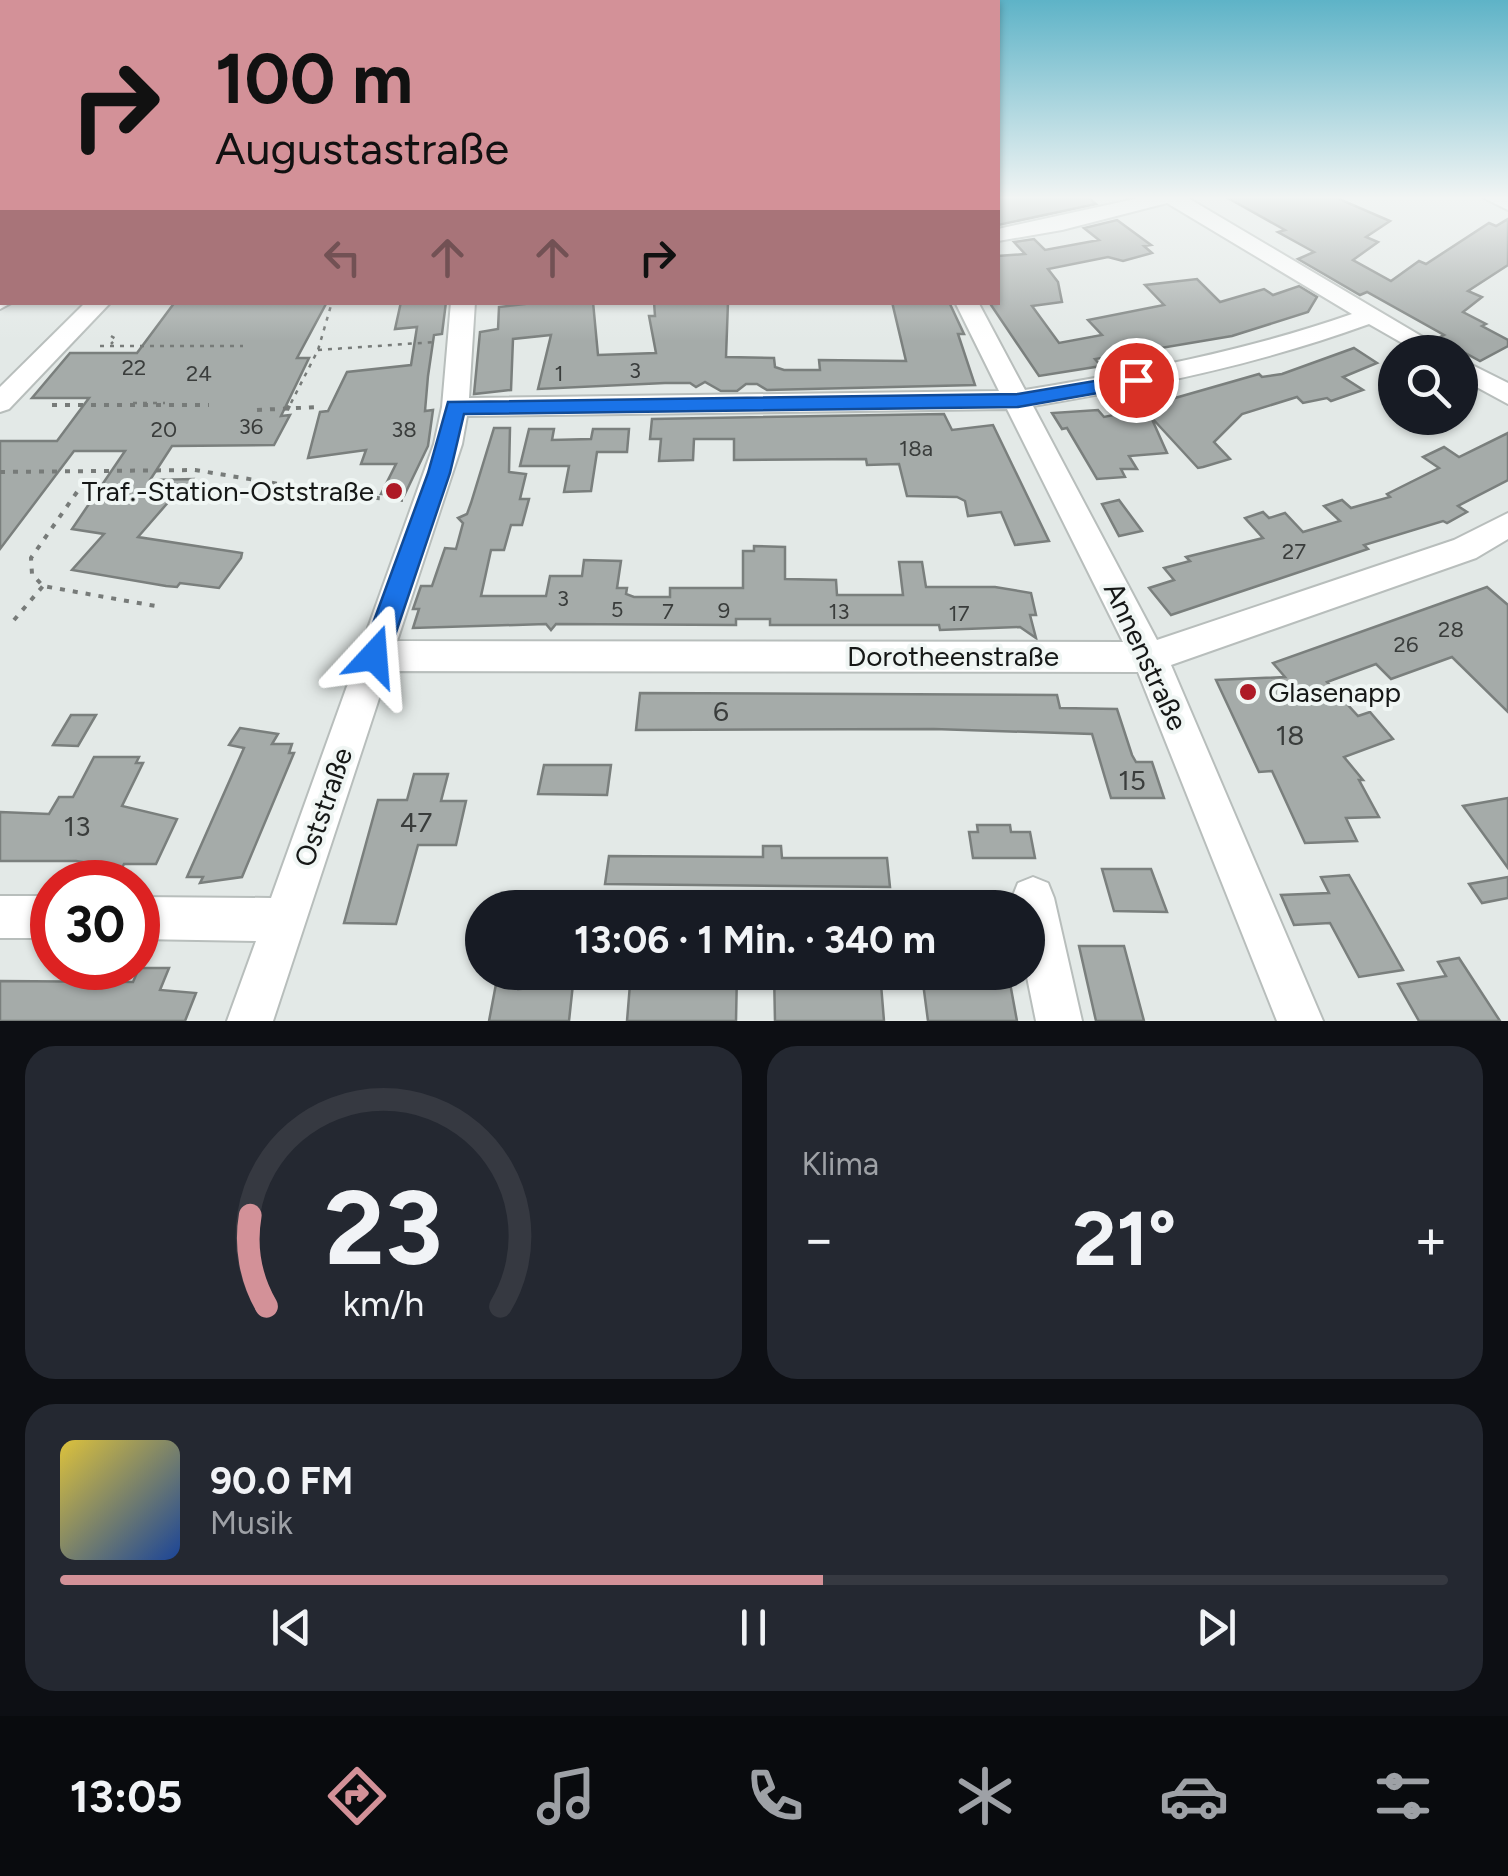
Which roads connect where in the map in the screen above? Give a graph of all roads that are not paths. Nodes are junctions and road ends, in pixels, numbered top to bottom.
1 (1253, 246) edge
2 (97, 305) edge
3 (463, 305) edge
4 (968, 305) edge
5 (1370, 315) junction
6 (1405, 335) edge
7 (1478, 378) edge
8 (1508, 395) edge
9 (1018, 400) junction
10 (0, 403) edge
11 (455, 407) junction
12 (1508, 524) edge
13 (374, 656) junction
14 (1150, 657) junction
15 (0, 917) edge
16 (30, 918) edge
17 (160, 918) edge
18 (285, 920) junction
19 (1045, 955) edge
20 (250, 1021) edge
21 (1059, 1021) edge
22 (1300, 1021) edge

1 - 5 street
2 - 10 street
3 - 11 street, Oststraße
4 - 9 street, Annenstraße
5 - 6 street
5 - 9 street
7 - 8 street
9 - 11 street
9 - 14 street, Annenstraße
11 - 13 street, Oststraße
12 - 14 street, Dorotheenstraße
13 - 14 street, Dorotheenstraße
13 - 18 street, Oststraße
14 - 22 street, Annenstraße
15 - 16 street
17 - 18 street
18 - 20 street, Oststraße
19 - 21 street

